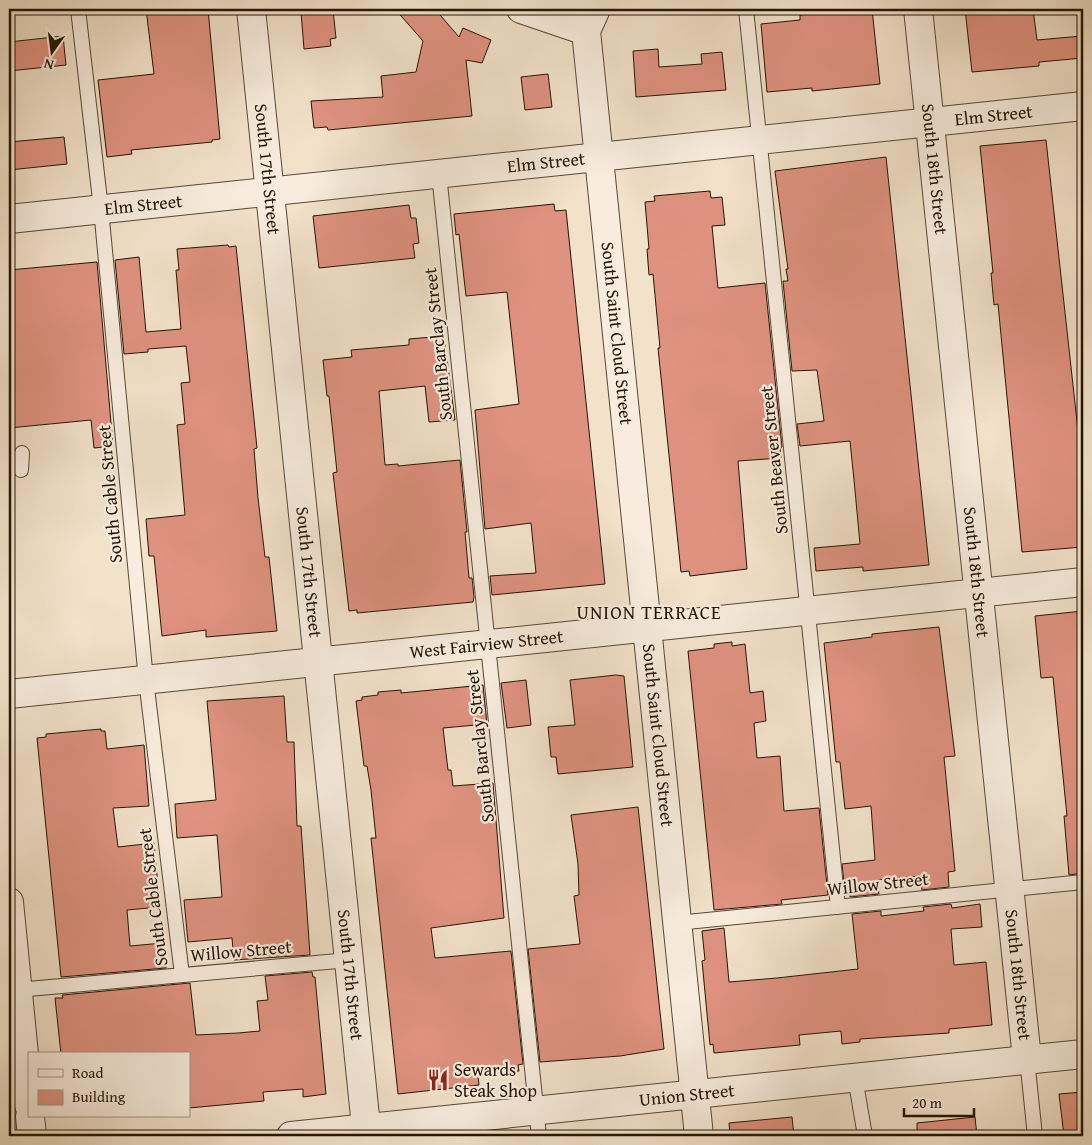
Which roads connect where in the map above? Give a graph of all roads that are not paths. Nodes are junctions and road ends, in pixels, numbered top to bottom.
1 (78, 9) edge
2 (251, 9) edge
3 (521, 9) edge
4 (746, 9) edge
5 (918, 9) edge
6 (591, 20) edge
7 (1083, 106) edge
8 (930, 122) junction
9 (760, 140) junction
10 (598, 156) junction
11 (439, 174) junction
12 (270, 191) junction
13 (101, 209) junction
14 (9, 219) edge
15 (22, 453) dead end
16 (22, 470) dead end
17 (1083, 582) edge
18 (978, 593) junction
19 (808, 611) junction
20 (647, 628) junction
21 (488, 644) junction
22 (318, 662) junction
23 (146, 680) junction
24 (9, 694) edge
25 (1083, 882) edge
26 (1009, 889) junction
27 (9, 902) edge
28 (838, 907) junction
29 (677, 923) junction
30 (349, 960) junction
31 (182, 975) junction
32 (17, 990) junction
33 (1083, 1054) edge
34 (1027, 1059) junction
35 (855, 1077) junction
36 (695, 1093) junction
37 (28, 1096) edge
38 (30, 1118) edge
39 (538, 1123) edge
40 (366, 1132) edge
41 (32, 1136) edge
42 (291, 1136) edge
43 (699, 1136) edge
44 (865, 1136) edge
45 (1035, 1136) edge

1 - 13 lane, South Cable Street
2 - 12 street, South 17th Street
3 - 6 street
4 - 9 lane, South Beaver Street
5 - 8 street, South 18th Street
6 - 10 street, South Saint Cloud Street
7 - 8 street, Elm Street
8 - 9 street, Elm Street
8 - 18 street, South 18th Street
9 - 10 street, Elm Street
9 - 19 lane, South Beaver Street
10 - 11 street, Elm Street
10 - 20 street, South Saint Cloud Street
11 - 12 street, Elm Street
11 - 21 lane, South Barclay Street
12 - 13 street, Elm Street
12 - 22 street, South 17th Street
13 - 14 street, Elm Street
13 - 23 lane, South Cable Street
15 - 16 lane
17 - 18 street, West Fairview Street
18 - 19 street, West Fairview Street
18 - 26 street, South 18th Street
19 - 20 street, West Fairview Street
19 - 28 lane, South Beaver Street
20 - 21 street, West Fairview Street
20 - 29 street, South Saint Cloud Street
21 - 22 street, West Fairview Street
21 - 39 lane, South Barclay Street
22 - 23 street, West Fairview Street
22 - 30 street, South 17th Street
23 - 24 street, West Fairview Street
23 - 31 lane, South Cable Street
25 - 26 lane, Willow Street
26 - 28 lane, Willow Street
26 - 34 street, South 18th Street
27 - 32 street
28 - 29 lane, Willow Street
29 - 36 street, South Saint Cloud Street
30 - 31 lane, Willow Street
30 - 40 street, South 17th Street
31 - 32 lane, Willow Street
32 - 37 street
33 - 34 street, Union Street
34 - 35 street, Union Street
34 - 45 lane, South 18th Street
35 - 36 street, Union Street
35 - 44 lane
36 - 39 street, Union Street
36 - 43 street, South Saint Cloud Street
38 - 41 street
39 - 40 street, Union Street
40 - 42 street, Union Street

